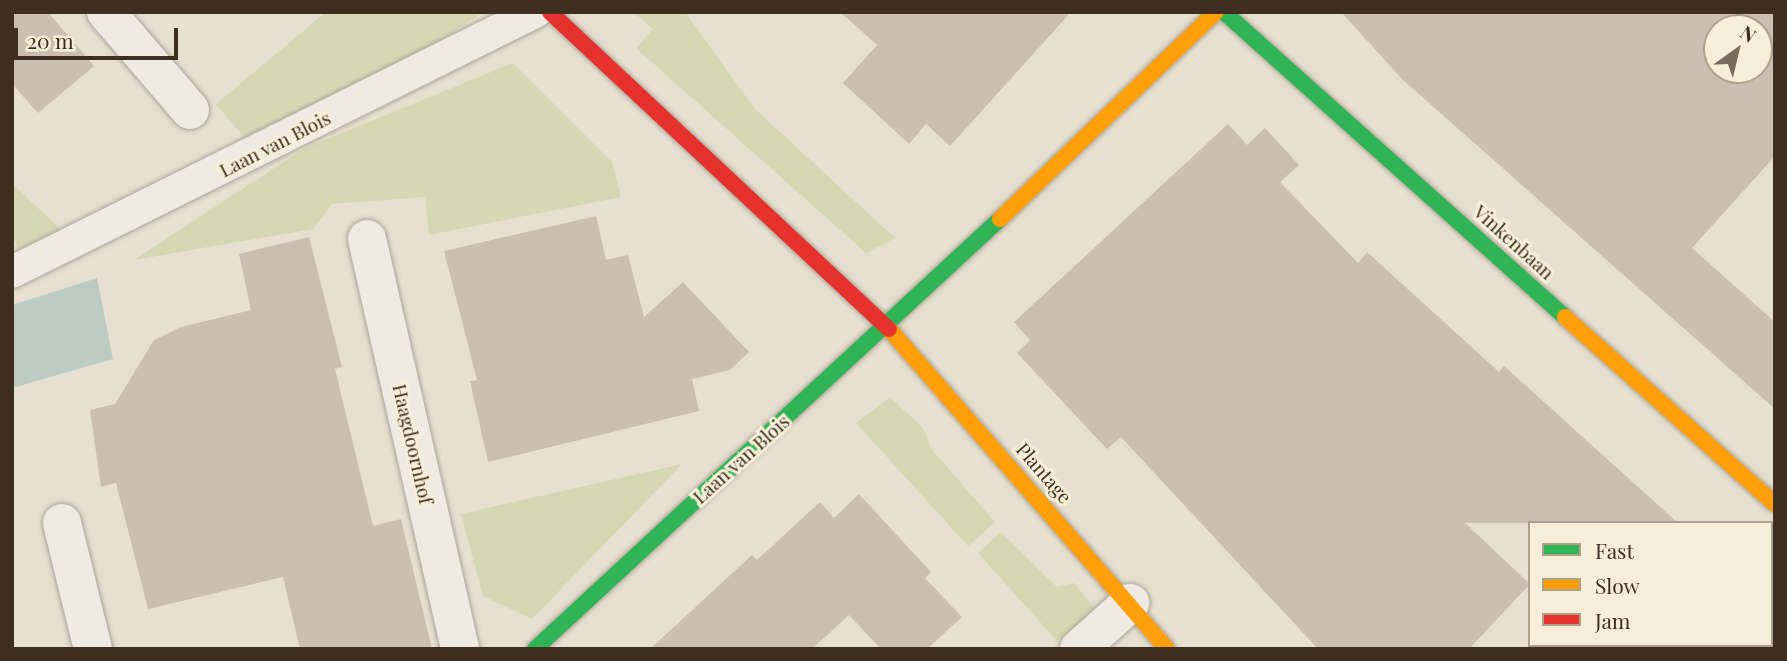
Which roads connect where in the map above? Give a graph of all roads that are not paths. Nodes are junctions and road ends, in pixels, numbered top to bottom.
1 (106, 12) edge
2 (536, 12) edge
3 (550, 12) edge
4 (1216, 12) edge
5 (1224, 12) edge
6 (190, 110) dead end
7 (367, 239) dead end
8 (12, 272) edge
9 (888, 327) junction
10 (1775, 504) edge
11 (62, 523) dead end
12 (1130, 603) junction
13 (93, 649) edge
14 (460, 649) edge
15 (535, 649) edge
16 (1079, 649) edge
17 (1167, 649) edge

1 - 6 street
2 - 8 lane, Laan van Blois
3 - 9 street
4 - 9 street, Laan van Blois
5 - 10 street, Vinkenbaan
7 - 14 street, Haagdoornhof
9 - 12 street, Plantage
9 - 15 street, Laan van Blois
11 - 13 street
12 - 16 street
12 - 17 street, Plantage

